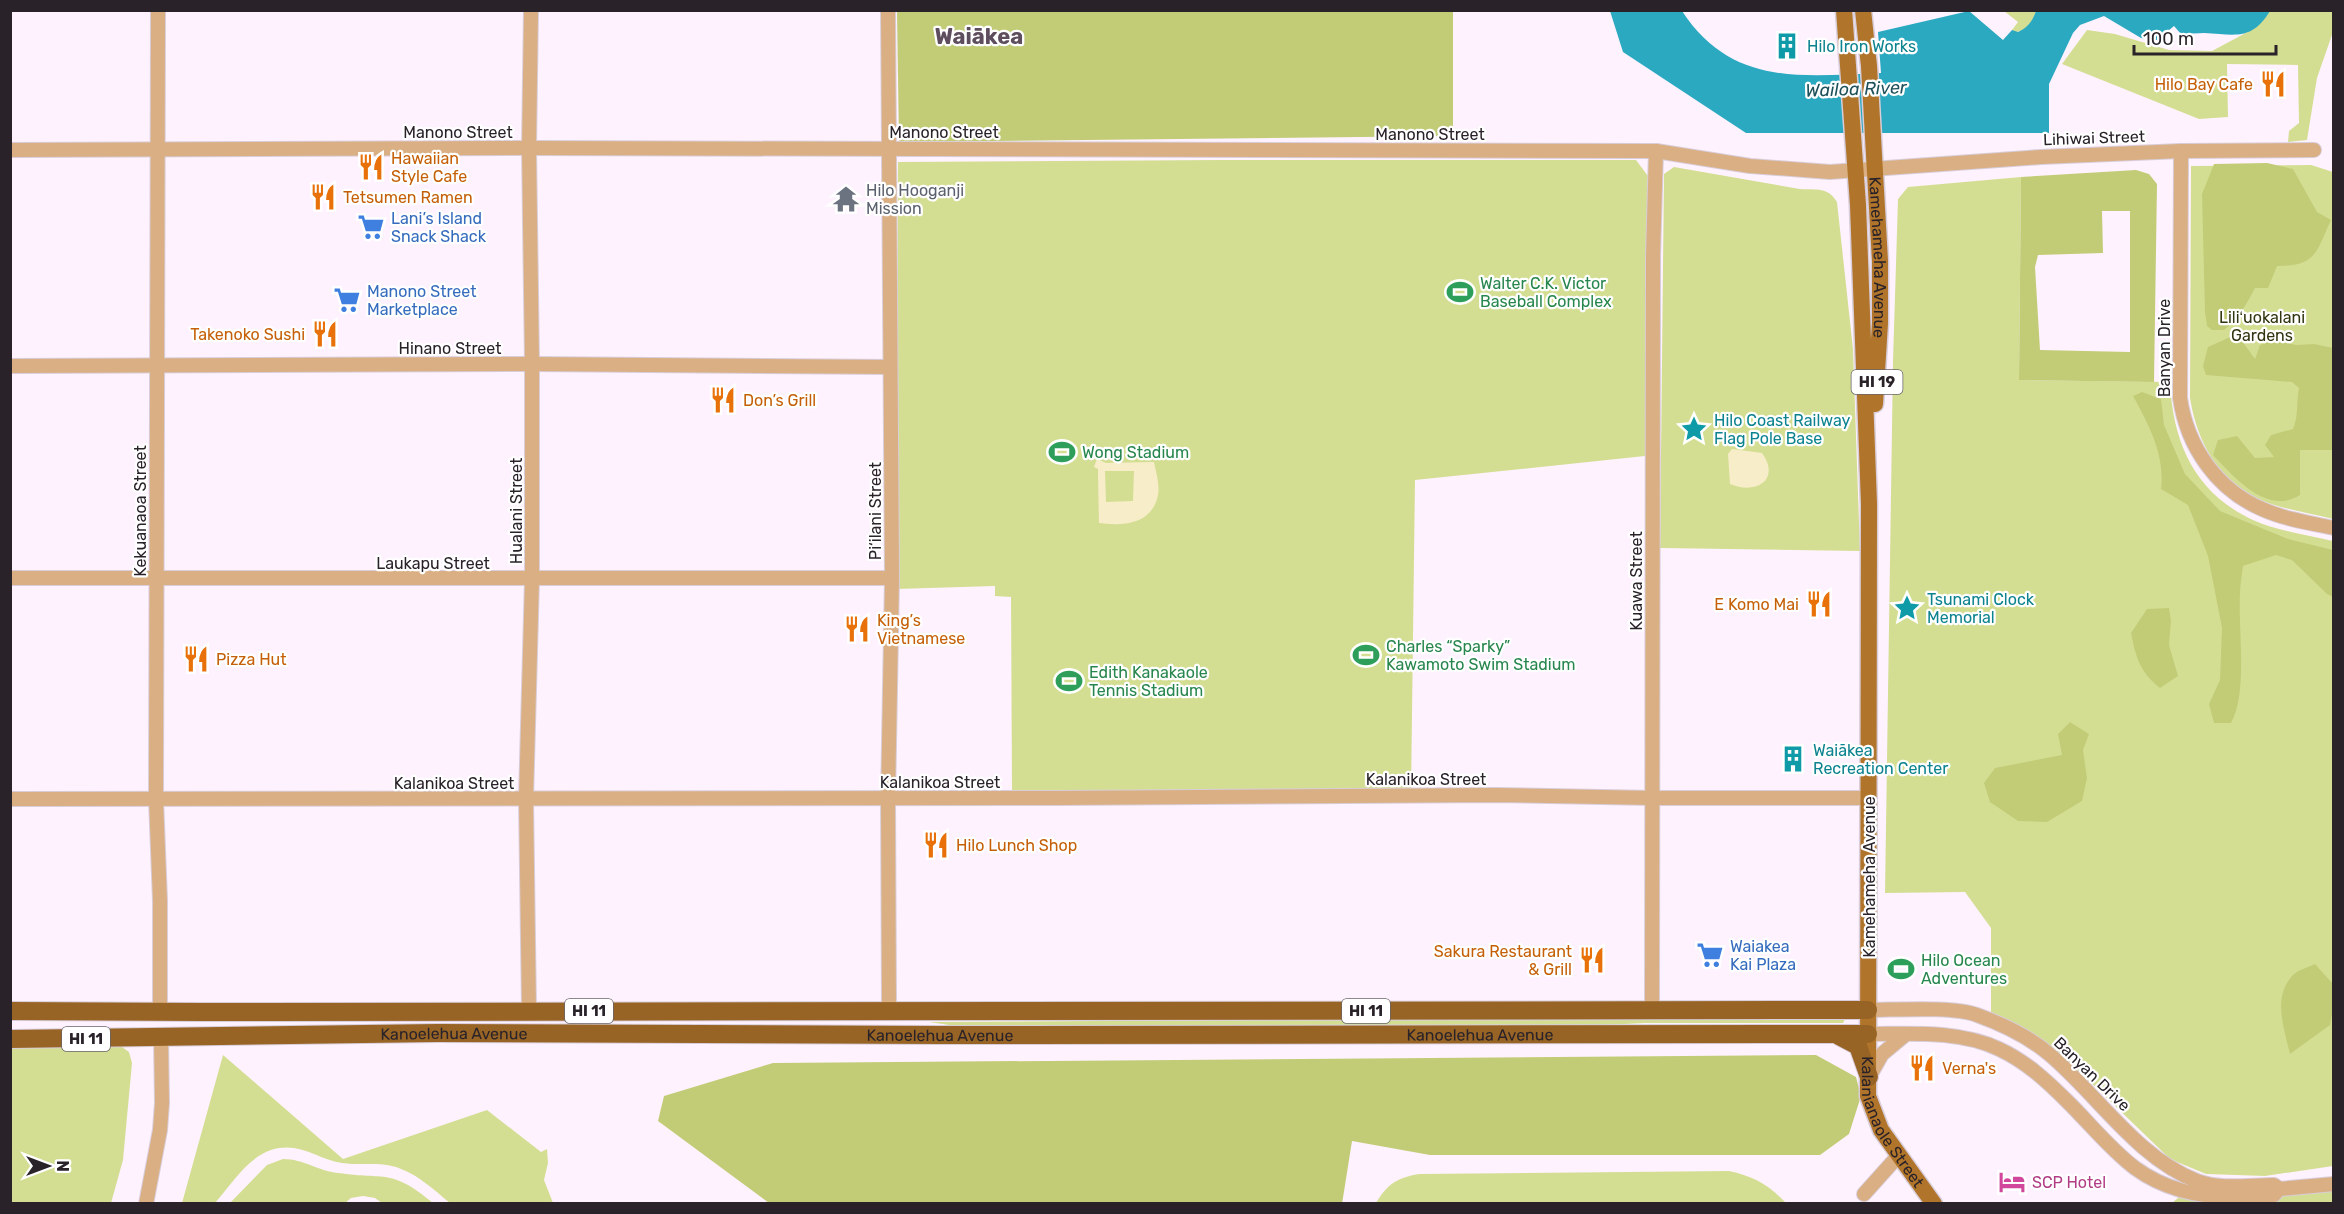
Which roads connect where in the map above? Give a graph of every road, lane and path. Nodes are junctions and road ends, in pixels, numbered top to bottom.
1 (158, 10) edge
2 (531, 10) edge
3 (888, 10) edge
4 (1844, 10) edge
5 (1863, 10) edge
6 (529, 148) junction
7 (889, 148) junction
8 (10, 150) edge
9 (157, 150) junction
10 (2314, 150) dead end
11 (1656, 151) junction
12 (2181, 152) junction
13 (1876, 170) junction
14 (1855, 171) junction
15 (532, 364) junction
16 (10, 366) edge
17 (156, 366) junction
18 (890, 367) junction
19 (1869, 504) junction
20 (2334, 528) edge
21 (10, 578) edge
22 (157, 578) junction
23 (892, 578) junction
24 (532, 579) junction
25 (1653, 798) junction
26 (1869, 798) junction
27 (10, 799) edge
28 (156, 799) junction
29 (526, 799) junction
30 (888, 799) junction
31 (1868, 1010) junction
32 (10, 1011) edge
33 (529, 1011) junction
34 (889, 1011) junction
35 (160, 1012) junction
36 (1652, 1012) junction
37 (856, 1034) junction
38 (1868, 1034) junction
39 (1906, 1034) junction
40 (942, 1035) junction
41 (1834, 1035) junction
42 (161, 1038) junction
43 (10, 1039) edge
44 (1869, 1077) junction
45 (1896, 1151) junction
46 (2334, 1184) edge
47 (2279, 1189) junction
48 (148, 1197) edge
49 (1865, 1198) edge
50 (1934, 1203) edge

1 - 9 street, Kekuanaoa Street
2 - 6 street, Hualani Street
3 - 7 street, Pi‘ilani Street
4 - 14 main road, Kamehameha Avenue / HI 19
5 - 13 main road, Kamehameha Avenue / HI 19
6 - 7 street, Manono Street
6 - 9 street, Manono Street
6 - 15 street, Hualani Street
7 - 11 street, Manono Street
7 - 18 street, Pi‘ilani Street
8 - 9 street, Manono Street
9 - 17 street, Kekuanaoa Street
10 - 12 street, Lihiwai Street
11 - 14 street, Manono Street
11 - 25 street, Kuawa Street
12 - 13 street, Lihiwai Street
12 - 20 street, Banyan Drive
13 - 14 street, Manono Street
13 - 19 main road, Kamehameha Avenue / HI 19
14 - 19 main road, Kamehameha Avenue / HI 19
15 - 17 street, Hinano Street
15 - 18 street, Hinano Street
15 - 24 street, Hualani Street
16 - 17 street, Hinano Street
17 - 22 street, Kekuanaoa Street
18 - 23 street, Pi‘ilani Street
19 - 26 main road, Kamehameha Avenue / HI 19
21 - 22 street, Laukapu Street
22 - 24 street, Laukapu Street
22 - 28 street, Kekuanaoa Street
23 - 24 street, Laukapu Street
23 - 30 street, Pi‘ilani Street
24 - 29 street, Hualani Street
25 - 26 street, Kalanikoa Street
25 - 30 street, Kalanikoa Street
25 - 36 street, Kuawa Street
26 - 31 main road, Kamehameha Avenue / HI 19
27 - 28 street, Kalanikoa Street
28 - 29 street, Kalanikoa Street
28 - 35 street, Kekuanaoa Street
29 - 30 street, Kalanikoa Street
29 - 33 street, Hualani Street
30 - 34 street, Pi‘ilani Street
31 - 36 highway, Kanoelehua Avenue / HI 11
31 - 38 main road, Kamehameha Avenue / HI 19
31 - 47 street, Banyan Drive
32 - 35 highway, Kanoelehua Avenue / HI 11
33 - 34 highway, Kanoelehua Avenue / HI 11
33 - 35 highway, Kanoelehua Avenue / HI 11
34 - 36 highway, Kanoelehua Avenue / HI 11
34 - 37 highway
34 - 40 highway
35 - 42 highway
37 - 40 highway, Kanoelehua Avenue / HI 11
37 - 42 highway, Kanoelehua Avenue / HI 11
38 - 39 street, Banyan Drive
38 - 41 highway, Kanoelehua Avenue / HI 11
38 - 44 main road, Kalanianaole Street / HI 19
39 - 44 street
39 - 47 street, Banyan Drive
40 - 41 highway, Kanoelehua Avenue / HI 11
41 - 44 highway
42 - 43 highway, Kanoelehua Avenue / HI 11
42 - 48 street
44 - 45 main road, Kalanianaole Street / HI 19
45 - 49 street
45 - 50 main road, Kalanianaole Street
46 - 47 street, Banyan Drive

